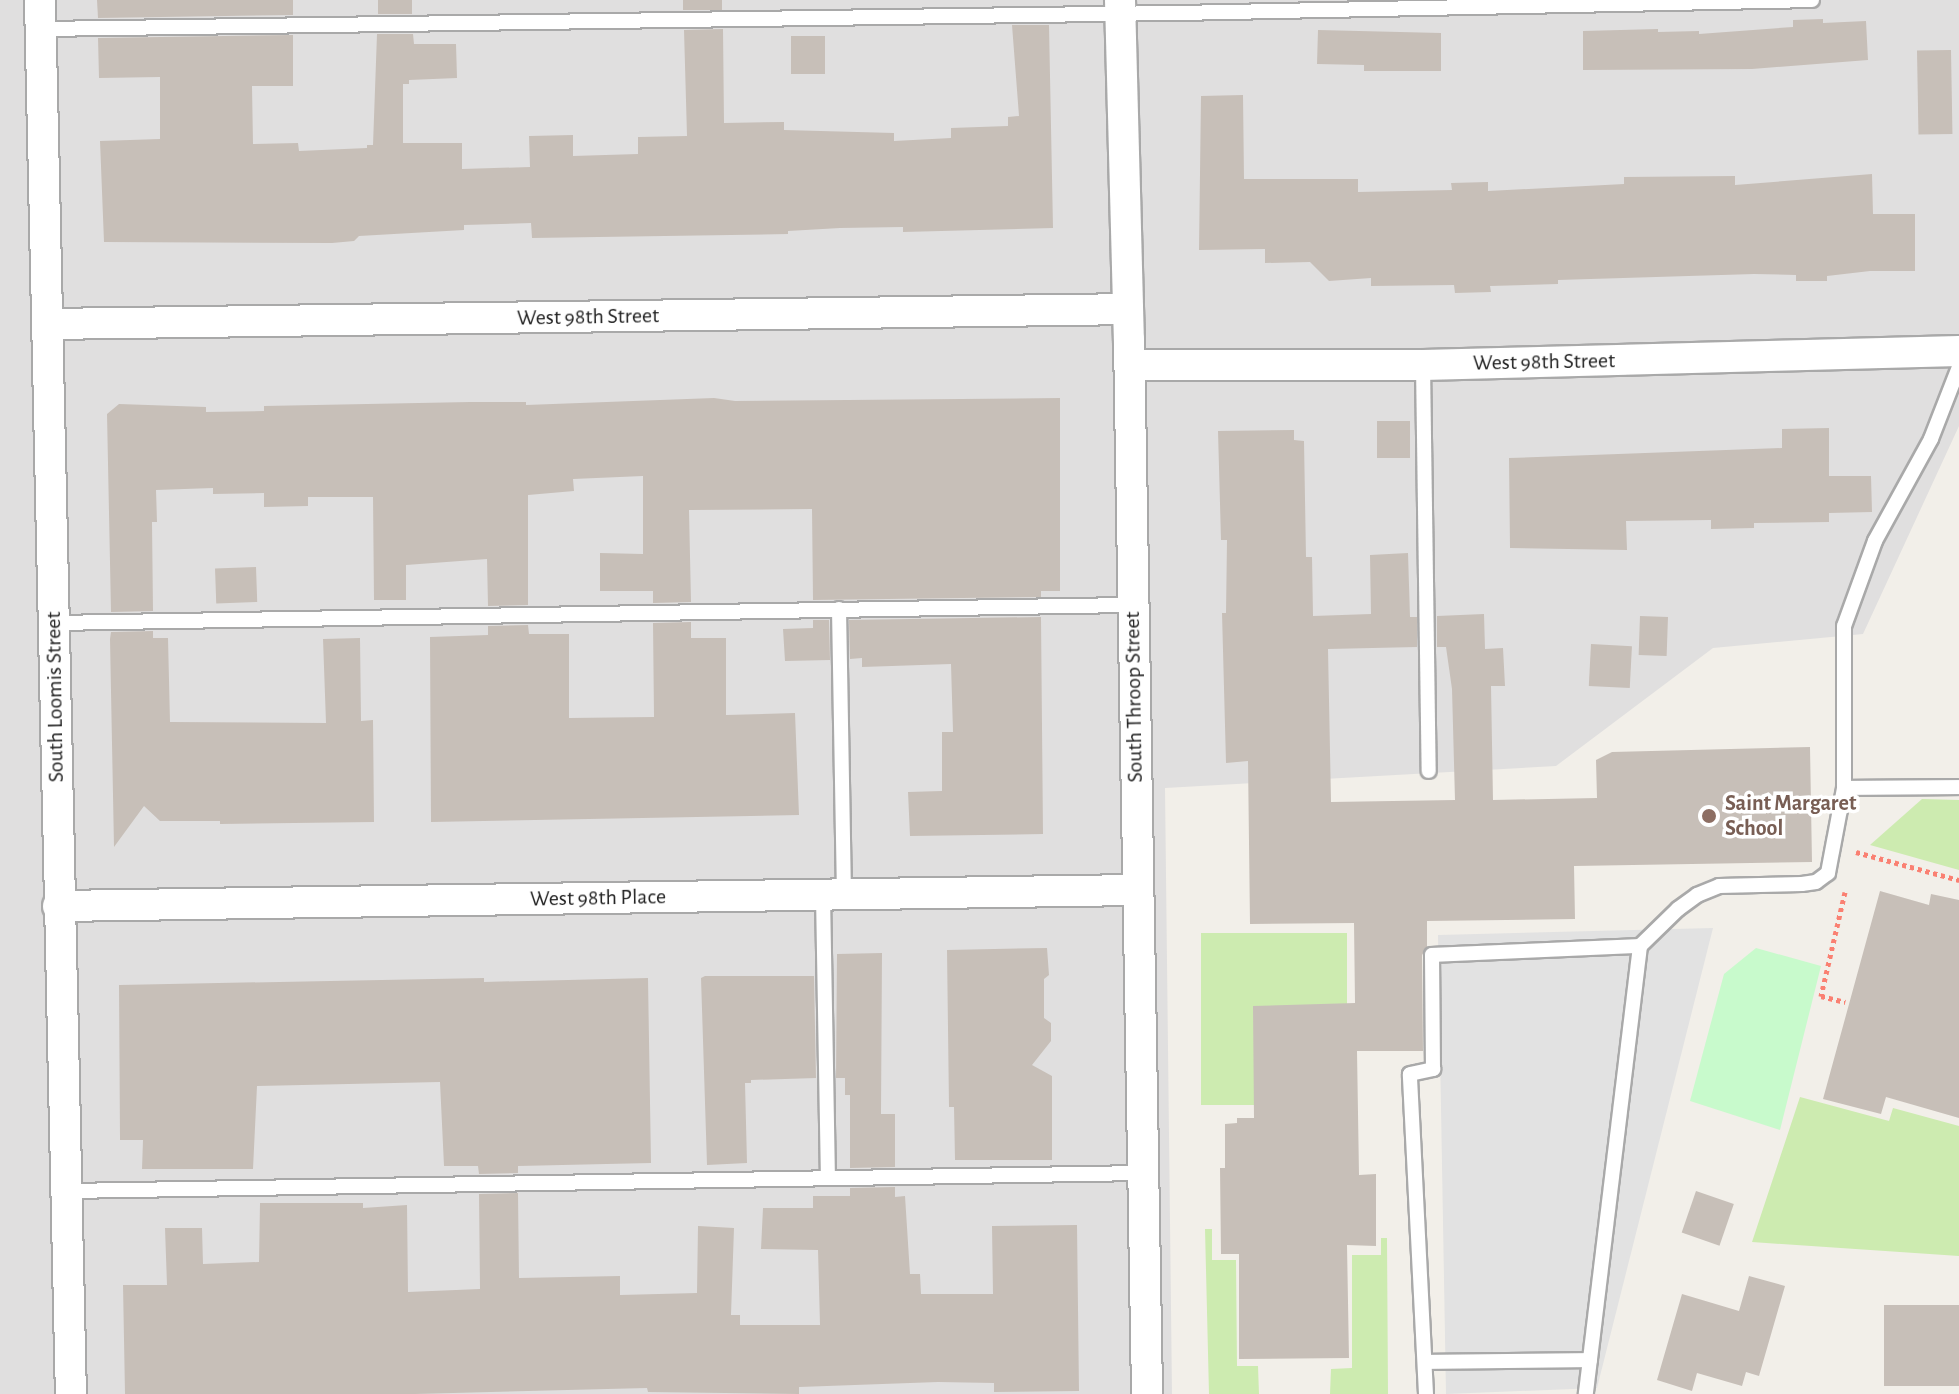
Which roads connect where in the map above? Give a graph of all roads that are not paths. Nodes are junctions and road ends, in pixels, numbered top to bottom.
1 (1812, 0) edge
2 (1120, 7) edge
3 (40, 14) edge
4 (1128, 309) junction
5 (47, 324) junction
6 (1959, 351) edge
7 (1130, 365) junction
8 (1423, 365) junction
9 (1959, 367) edge
10 (1132, 605) junction
11 (839, 609) junction
12 (54, 623) junction
13 (1429, 771) dead end
14 (1959, 787) edge
15 (1844, 788) junction
16 (1137, 890) junction
17 (834, 895) junction
18 (58, 906) junction
19 (1640, 946) junction
20 (1143, 1173) junction
21 (828, 1177) junction
22 (68, 1191) junction
23 (1590, 1360) junction
24 (1425, 1362) junction
25 (71, 1394) edge
26 (1147, 1394) edge
27 (1426, 1394) edge
28 (1586, 1394) edge

1 - 2 lane
2 - 3 lane
2 - 4 street, South Throop Street
3 - 5 street, South Loomis Street
4 - 5 street, West 98th Street
4 - 7 street, South Throop Street
5 - 12 street, South Loomis Street
6 - 8 street, West 98th Street
7 - 8 street, West 98th Street
7 - 10 street, South Throop Street
8 - 13 lane
9 - 15 lane
10 - 11 lane
10 - 16 street, South Throop Street
11 - 12 lane
11 - 17 lane
12 - 18 street, South Loomis Street
14 - 15 lane
15 - 19 lane
16 - 17 street, West 98th Place
16 - 20 street, South Throop Street
17 - 18 street, West 98th Place
17 - 21 lane
18 - 22 street, South Loomis Street
19 - 23 lane
19 - 24 lane
20 - 21 lane
20 - 26 street, South Throop Street
21 - 22 lane
22 - 25 street, South Loomis Street
23 - 24 lane
23 - 28 lane
24 - 27 lane

